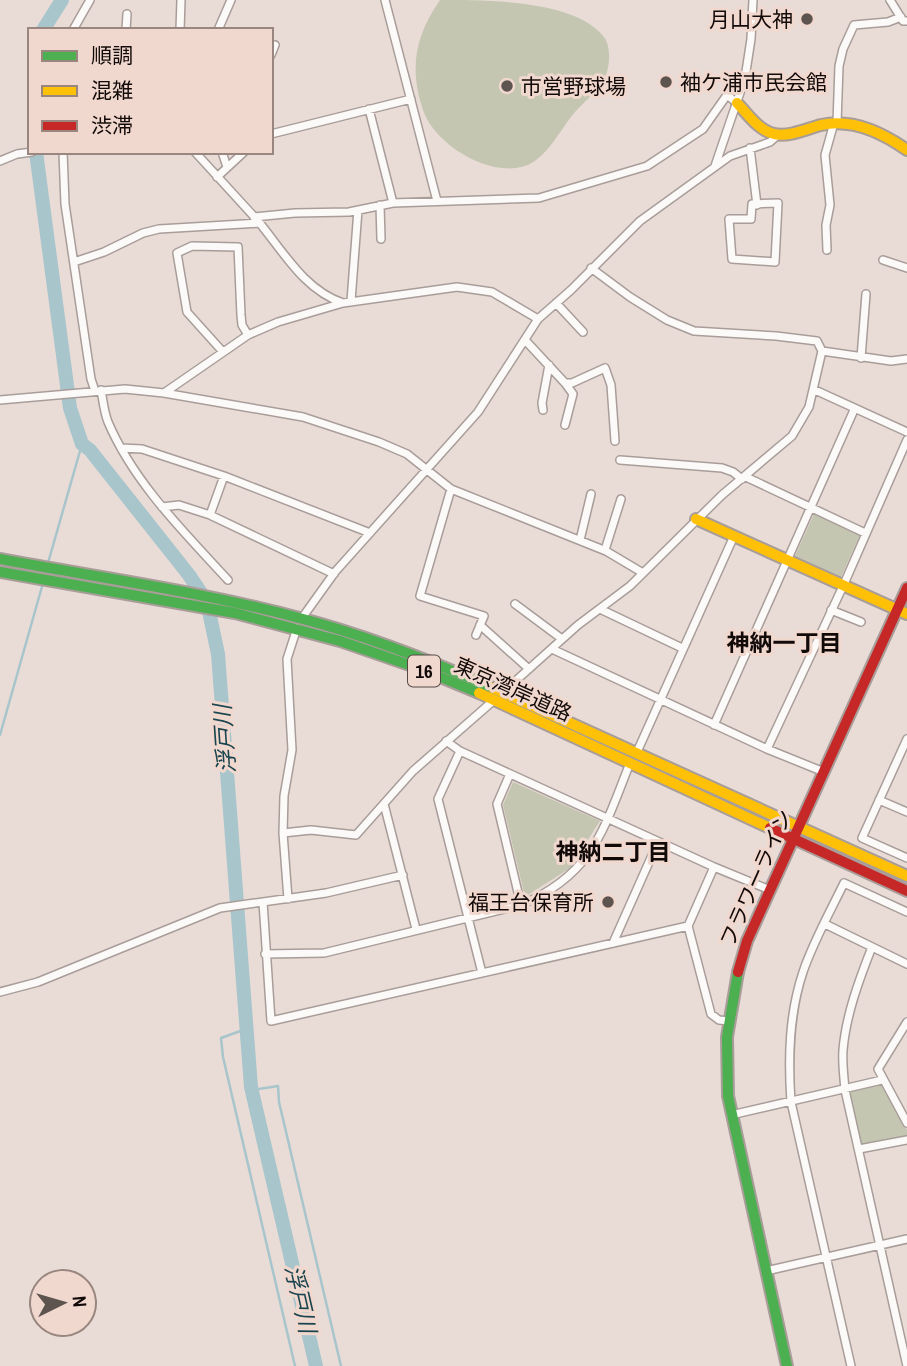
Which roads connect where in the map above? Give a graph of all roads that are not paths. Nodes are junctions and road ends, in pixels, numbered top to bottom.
1 (90, 0) edge
2 (181, 0) edge
3 (230, 0) edge
4 (385, 0) edge
5 (753, 0) edge
6 (890, 0) edge
7 (127, 13) dead end
8 (904, 19) edge
9 (74, 28) edge
10 (126, 28) edge
11 (180, 28) edge
12 (219, 28) edge
13 (275, 45) dead end
14 (273, 50) edge
15 (411, 99) junction
16 (737, 103) junction
17 (369, 109) junction
18 (836, 123) junction
19 (273, 133) edge
20 (779, 134) junction
21 (750, 148) junction
22 (907, 150) edge
23 (28, 153) edge
24 (63, 154) edge
25 (197, 154) edge
26 (223, 154) edge
27 (242, 154) edge
28 (0, 162) edge
29 (227, 167) junction
30 (715, 167) junction
31 (218, 177) junction
32 (437, 201) junction
33 (393, 203) junction
34 (380, 205) junction
35 (757, 205) junction
36 (358, 210) junction
37 (256, 220) junction
38 (381, 239) dead end
39 (827, 250) dead end
40 (883, 260) dead end
41 (74, 262) junction
42 (591, 268) junction
43 (907, 268) edge
44 (866, 295) dead end
45 (347, 302) junction
46 (556, 303) junction
47 (538, 319) junction
48 (583, 332) dead end
49 (248, 334) junction
50 (525, 340) junction
51 (822, 351) junction
52 (223, 352) junction
53 (861, 358) junction
54 (907, 359) edge
55 (549, 365) junction
56 (565, 383) junction
57 (98, 390) junction
58 (815, 390) junction
59 (164, 393) junction
60 (0, 400) edge
61 (543, 410) dead end
62 (854, 410) junction
63 (565, 425) dead end
64 (907, 432) edge
65 (907, 440) edge
66 (615, 441) dead end
67 (121, 449) junction
68 (620, 460) dead end
69 (428, 471) junction
70 (224, 476) junction
71 (744, 478) junction
72 (451, 489) junction
73 (591, 494) dead end
74 (621, 499) dead end
75 (162, 507) junction
76 (812, 507) junction
77 (210, 515) junction
78 (696, 519) junction
79 (370, 533) junction
80 (865, 533) junction
81 (734, 536) junction
82 (580, 540) junction
83 (604, 550) junction
84 (0, 559) edge
85 (789, 560) junction
86 (0, 572) edge
87 (643, 573) junction
88 (334, 574) junction
89 (228, 580) dead end
90 (844, 584) junction
91 (907, 588) edge
92 (515, 604) dead end
93 (600, 609) junction
94 (831, 610) junction
95 (902, 612) edge
96 (861, 622) dead end
97 (299, 624) junction
98 (480, 625) junction
99 (476, 635) dead end
100 (562, 639) junction
101 (682, 648) junction
102 (552, 649) junction
103 (529, 669) junction
104 (503, 691) junction
105 (659, 699) junction
106 (494, 700) junction
107 (714, 724) junction
108 (907, 739) edge
109 (446, 741) junction
110 (767, 749) junction
111 (460, 751) junction
112 (636, 752) junction
113 (630, 763) junction
114 (824, 772) junction
115 (510, 774) junction
116 (879, 800) junction
117 (384, 804) junction
118 (907, 812) edge
119 (608, 819) junction
120 (800, 827) junction
121 (284, 833) junction
122 (794, 839) junction
123 (658, 842) junction
124 (907, 858) edge
125 (714, 867) junction
126 (403, 875) junction
127 (907, 876) edge
128 (770, 890) junction
129 (907, 891) edge
130 (288, 899) junction
131 (260, 903) junction
132 (521, 905) junction
133 (907, 912) edge
134 (470, 918) junction
135 (825, 924) junction
136 (688, 926) junction
137 (416, 929) junction
138 (613, 943) junction
139 (872, 947) junction
140 (265, 954) junction
141 (907, 964) edge
142 (482, 973) junction
143 (0, 992) edge
144 (729, 1021) junction
145 (907, 1022) edge
146 (883, 1080) junction
147 (845, 1090) junction
148 (791, 1101) junction
149 (731, 1115) junction
150 (907, 1123) edge
151 (907, 1140) edge
152 (859, 1149) junction
153 (907, 1239) edge
154 (880, 1245) junction
155 (826, 1257) junction
156 (766, 1271) junction
157 (788, 1366) edge
158 (851, 1366) edge
159 (907, 1366) edge

1 - 9 street
2 - 11 street
3 - 12 street
4 - 15 street
5 - 16 street
6 - 8 street
7 - 10 street
8 - 18 street
13 - 14 street
15 - 17 street
15 - 32 street
16 - 20 main road
16 - 30 street
16 - 32 street
17 - 19 street
17 - 33 street
18 - 20 main road
18 - 22 main road
18 - 39 street
20 - 21 street
21 - 30 street
21 - 35 street
23 - 28 street
24 - 41 street
25 - 31 street
26 - 29 street
27 - 29 street
29 - 31 street
30 - 42 street
31 - 37 street
32 - 33 street
33 - 34 street
34 - 36 street
34 - 38 street
35 - 35 street
36 - 37 street
36 - 45 street
37 - 41 street
37 - 45 street
40 - 43 street
41 - 57 street
42 - 46 street
42 - 51 street
44 - 53 street
45 - 47 street
45 - 49 street
46 - 47 street
46 - 48 street
47 - 50 street
49 - 52 street
49 - 52 street
50 - 55 street
50 - 69 street
51 - 53 street
51 - 58 street
52 - 59 street
53 - 54 street
55 - 56 street
55 - 61 street
56 - 63 street
56 - 66 street
57 - 59 street
57 - 60 street
57 - 67 street
58 - 62 street
58 - 71 street
59 - 69 street
62 - 64 street
62 - 76 street
65 - 80 street
67 - 70 street
67 - 75 street
68 - 71 street
69 - 72 street
69 - 79 street
70 - 77 street
70 - 79 street
71 - 76 street
71 - 78 street
72 - 82 street
72 - 98 street
73 - 82 street
74 - 83 street
75 - 77 street
75 - 89 street
76 - 80 street
76 - 85 street
77 - 88 street
78 - 81 main road
78 - 87 street
79 - 88 street
80 - 90 street
81 - 85 main road
81 - 101 street
82 - 83 street
83 - 87 street
84 - 97 main road, 東京湾岸道路 / 16
85 - 90 main road
85 - 107 street
86 - 97 main road, 東京湾岸道路 / 16
87 - 93 street
88 - 97 street
90 - 94 street
90 - 95 main road
91 - 95 main road, フラワーライン
92 - 100 street
93 - 100 street
93 - 101 street
94 - 96 street
94 - 110 street
95 - 114 main road, フラワーライン
97 - 104 main road, 東京湾岸道路 / 16
97 - 106 main road, 東京湾岸道路 / 16
97 - 121 street
98 - 99 street
98 - 103 street
100 - 102 street
101 - 105 street
102 - 103 street
102 - 105 street
103 - 104 street
104 - 106 street
104 - 112 main road, 東京湾岸道路 / 16
105 - 107 street
105 - 112 street
106 - 109 street
106 - 113 main road, 東京湾岸道路 / 16
107 - 110 street
108 - 116 street
109 - 111 street
109 - 117 street
110 - 114 street
111 - 115 street
111 - 134 street
112 - 120 main road, 東京湾岸道路 / 16
113 - 119 street
113 - 122 main road, 東京湾岸道路 / 16
114 - 120 main road, フラワーライン
115 - 119 street
115 - 132 street
116 - 118 street
116 - 124 street
117 - 121 street
117 - 126 street
119 - 123 street
119 - 132 street
120 - 122 main road, フラワーライン
120 - 127 main road, 東京湾岸道路 / 16
121 - 130 street
122 - 128 main road, フラワーライン
122 - 129 main road, 東京湾岸道路 / 16
123 - 125 street
123 - 138 street
125 - 128 street
125 - 136 street
126 - 130 street
126 - 137 street
128 - 144 main road, フラワーライン
130 - 131 street
131 - 140 street
131 - 143 street
132 - 134 street
133 - 135 street
134 - 137 street
134 - 142 street
135 - 139 street
135 - 148 street
136 - 138 street
136 - 144 street
137 - 140 street
138 - 142 street
139 - 141 street
139 - 147 street
140 - 142 street
144 - 149 main road, フラワーライン
145 - 146 street
146 - 147 street
146 - 150 street
147 - 148 street
147 - 152 street
148 - 149 street
148 - 155 street
149 - 156 main road, フラワーライン
151 - 152 street
152 - 154 street
153 - 154 street
154 - 155 street
154 - 159 street
155 - 156 street
155 - 158 street
156 - 157 main road, フラワーライン

